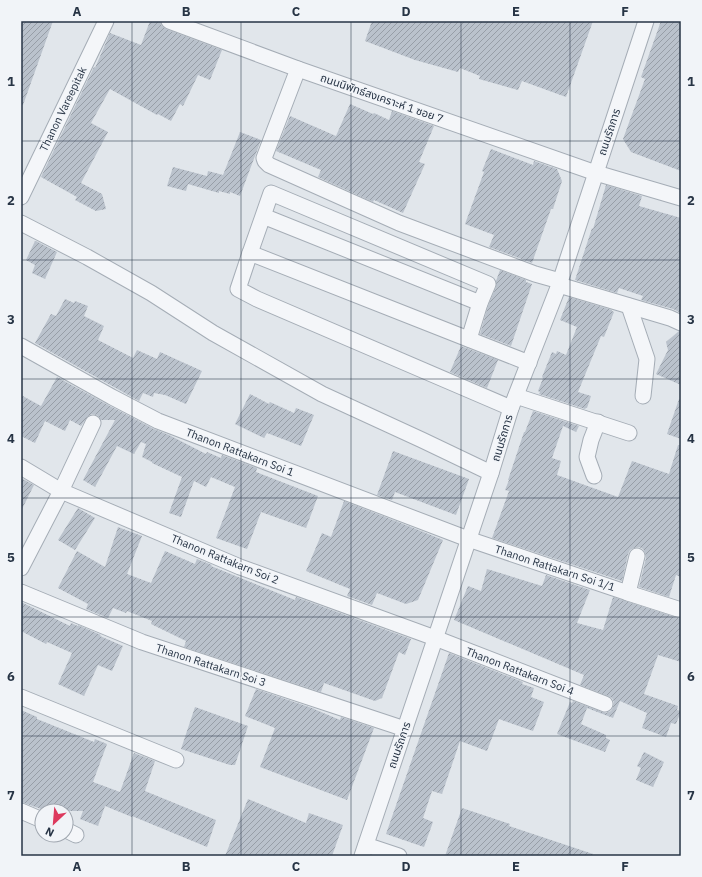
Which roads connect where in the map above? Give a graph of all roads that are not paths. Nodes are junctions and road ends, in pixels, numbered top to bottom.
1 (106, 21) edge
2 (169, 21) edge
3 (646, 21) edge
4 (298, 69) junction
5 (596, 174) junction
6 (21, 198) edge
7 (681, 198) edge
8 (263, 216) junction
9 (21, 223) edge
10 (250, 253) junction
11 (560, 283) junction
12 (480, 303) junction
13 (629, 306) junction
14 (681, 323) edge
15 (469, 339) junction
16 (21, 346) edge
17 (529, 363) junction
18 (643, 396) dead end
19 (514, 402) junction
20 (598, 422) junction
21 (93, 423) dead end
22 (629, 433) dead end
23 (21, 467) edge
24 (491, 473) junction
25 (594, 476) dead end
26 (61, 491) junction
27 (468, 539) junction
28 (636, 556) dead end
29 (21, 568) edge
30 (21, 592) edge
31 (628, 592) junction
32 (681, 610) edge
33 (435, 638) junction
34 (21, 697) edge
35 (606, 704) dead end
36 (405, 729) junction
37 (176, 760) dead end
38 (21, 812) edge
39 (34, 817) edge
40 (364, 850) edge
41 (399, 856) edge

1 - 6 street, Thanon Vareepitak
2 - 4 street, ถนนนิพัทธ์สงเคราะห์ 1 ซอย 7
3 - 5 street, ถนนรัถการ
4 - 5 street, ถนนนิพัทธ์สงเคราะห์ 1 ซอย 7
4 - 11 street
5 - 7 street, ถนนนิพัทธ์สงเคราะห์ 1 ซอย 7
5 - 11 street, ถนนรัถการ
8 - 10 street
8 - 12 street
8 - 12 street
9 - 24 street
10 - 15 street
10 - 19 street
11 - 13 street
11 - 17 street, ถนนรัถการ
12 - 15 street
13 - 14 street
13 - 18 street
15 - 17 street
16 - 27 street, Thanon Rattakarn Soi 1
17 - 19 street, ถนนรัถการ
19 - 20 street
19 - 24 street, ถนนรัถการ
20 - 22 street
20 - 25 street
21 - 26 street
23 - 26 street, Thanon Rattakarn Soi 2
24 - 27 street, ถนนรัถการ
26 - 29 street
26 - 33 street, Thanon Rattakarn Soi 2
27 - 31 street, Thanon Rattakarn Soi 1/1
27 - 33 street, ถนนรัถการ
28 - 31 street, Thanon Rattakarn Soi 1/1
30 - 36 street, Thanon Rattakarn Soi 3
31 - 32 street
33 - 35 street, Thanon Rattakarn Soi 4
33 - 36 street, ถนนรัถการ
34 - 37 street
36 - 40 street, ถนนรัถการ
38 - 39 street
40 - 41 street

